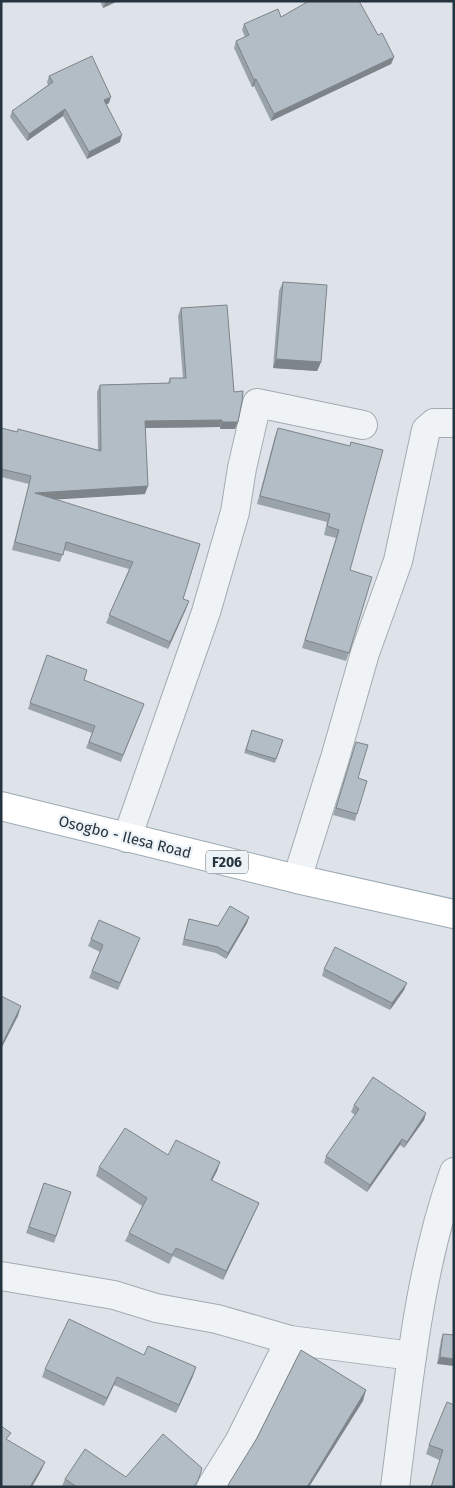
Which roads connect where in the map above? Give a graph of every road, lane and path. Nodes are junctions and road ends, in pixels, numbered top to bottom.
1 (454, 423) edge
2 (364, 425) dead end
3 (1, 806) edge
4 (127, 838) junction
5 (297, 879) junction
6 (454, 914) edge
7 (454, 1172) edge
8 (1, 1276) edge
9 (290, 1340) junction
10 (412, 1356) junction
11 (211, 1487) edge
12 (394, 1487) edge

1 - 5 street
2 - 4 street
3 - 4 main road, Osogbo - Ilesa Road / F206
4 - 5 main road, Osogbo - Ilesa Road / F206
5 - 6 main road, Osogbo - Ilesa Road / F206
7 - 10 street
8 - 9 street
9 - 10 street
9 - 11 street
10 - 12 street

